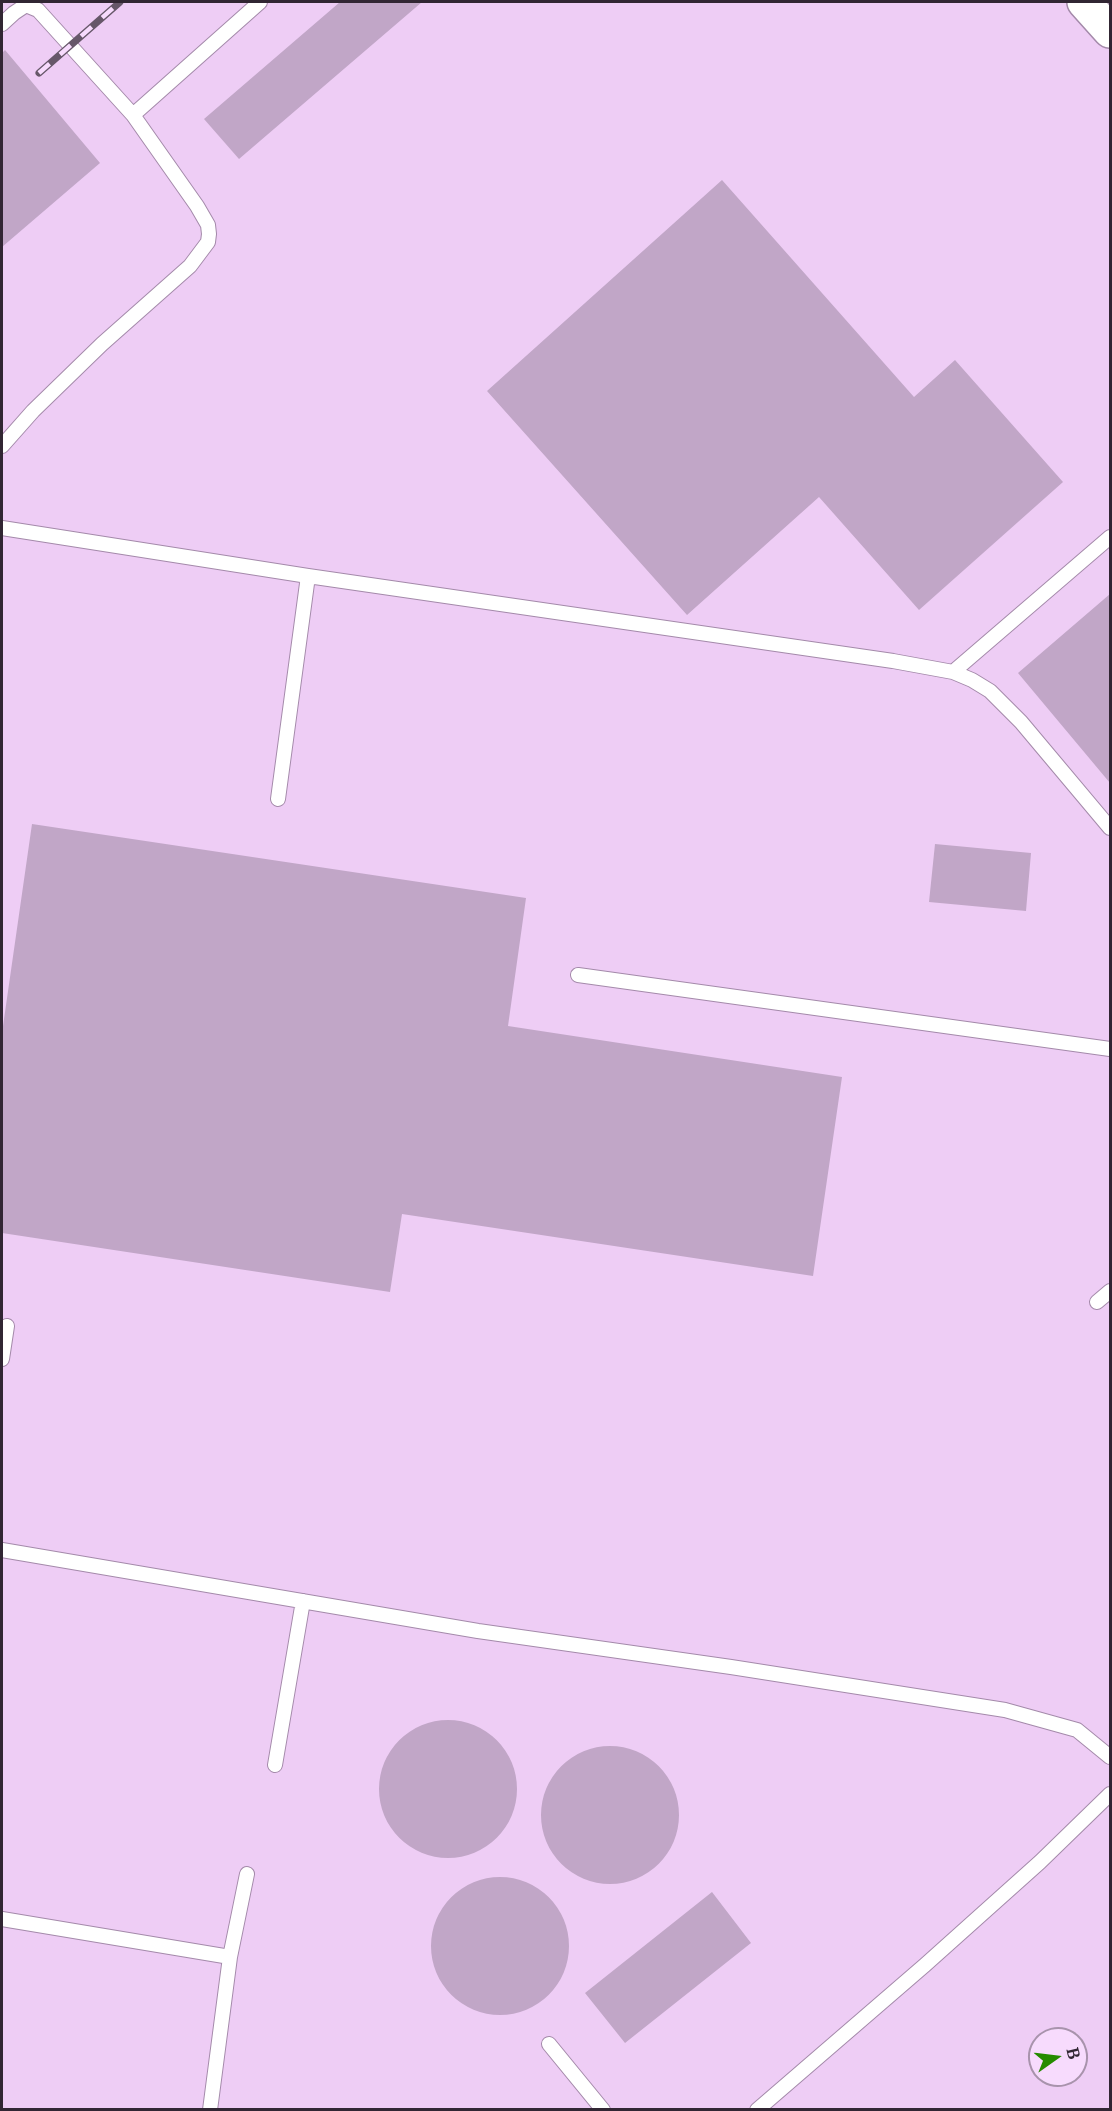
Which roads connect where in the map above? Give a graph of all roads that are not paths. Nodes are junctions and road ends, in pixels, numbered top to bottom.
1 (260, 2) edge
2 (1084, 2) edge
3 (2, 24) edge
4 (1110, 31) edge
5 (133, 115) junction
6 (2, 446) edge
7 (2, 528) edge
8 (1110, 537) edge
9 (308, 576) junction
10 (953, 672) junction
11 (278, 799) dead end
12 (1110, 828) edge
13 (578, 975) dead end
14 (1110, 1049) edge
15 (1110, 1291) edge
16 (1097, 1302) dead end
17 (7, 1326) dead end
18 (2, 1359) edge
19 (2, 1550) edge
20 (303, 1601) junction
21 (1110, 1757) edge
22 (275, 1765) dead end
23 (1110, 1794) edge
24 (247, 1874) dead end
25 (2, 1918) edge
26 (230, 1957) junction
27 (549, 2044) dead end
28 (210, 2109) edge
29 (603, 2109) edge
30 (757, 2109) edge

1 - 5 lane
2 - 4 street
3 - 5 lane
5 - 6 lane
7 - 9 lane
8 - 10 lane
9 - 10 lane
9 - 11 lane
10 - 12 lane
13 - 14 lane
15 - 16 lane
17 - 18 lane
19 - 20 lane
20 - 21 lane
20 - 22 lane
23 - 30 lane
24 - 26 lane
25 - 26 lane
26 - 28 lane
27 - 29 lane

